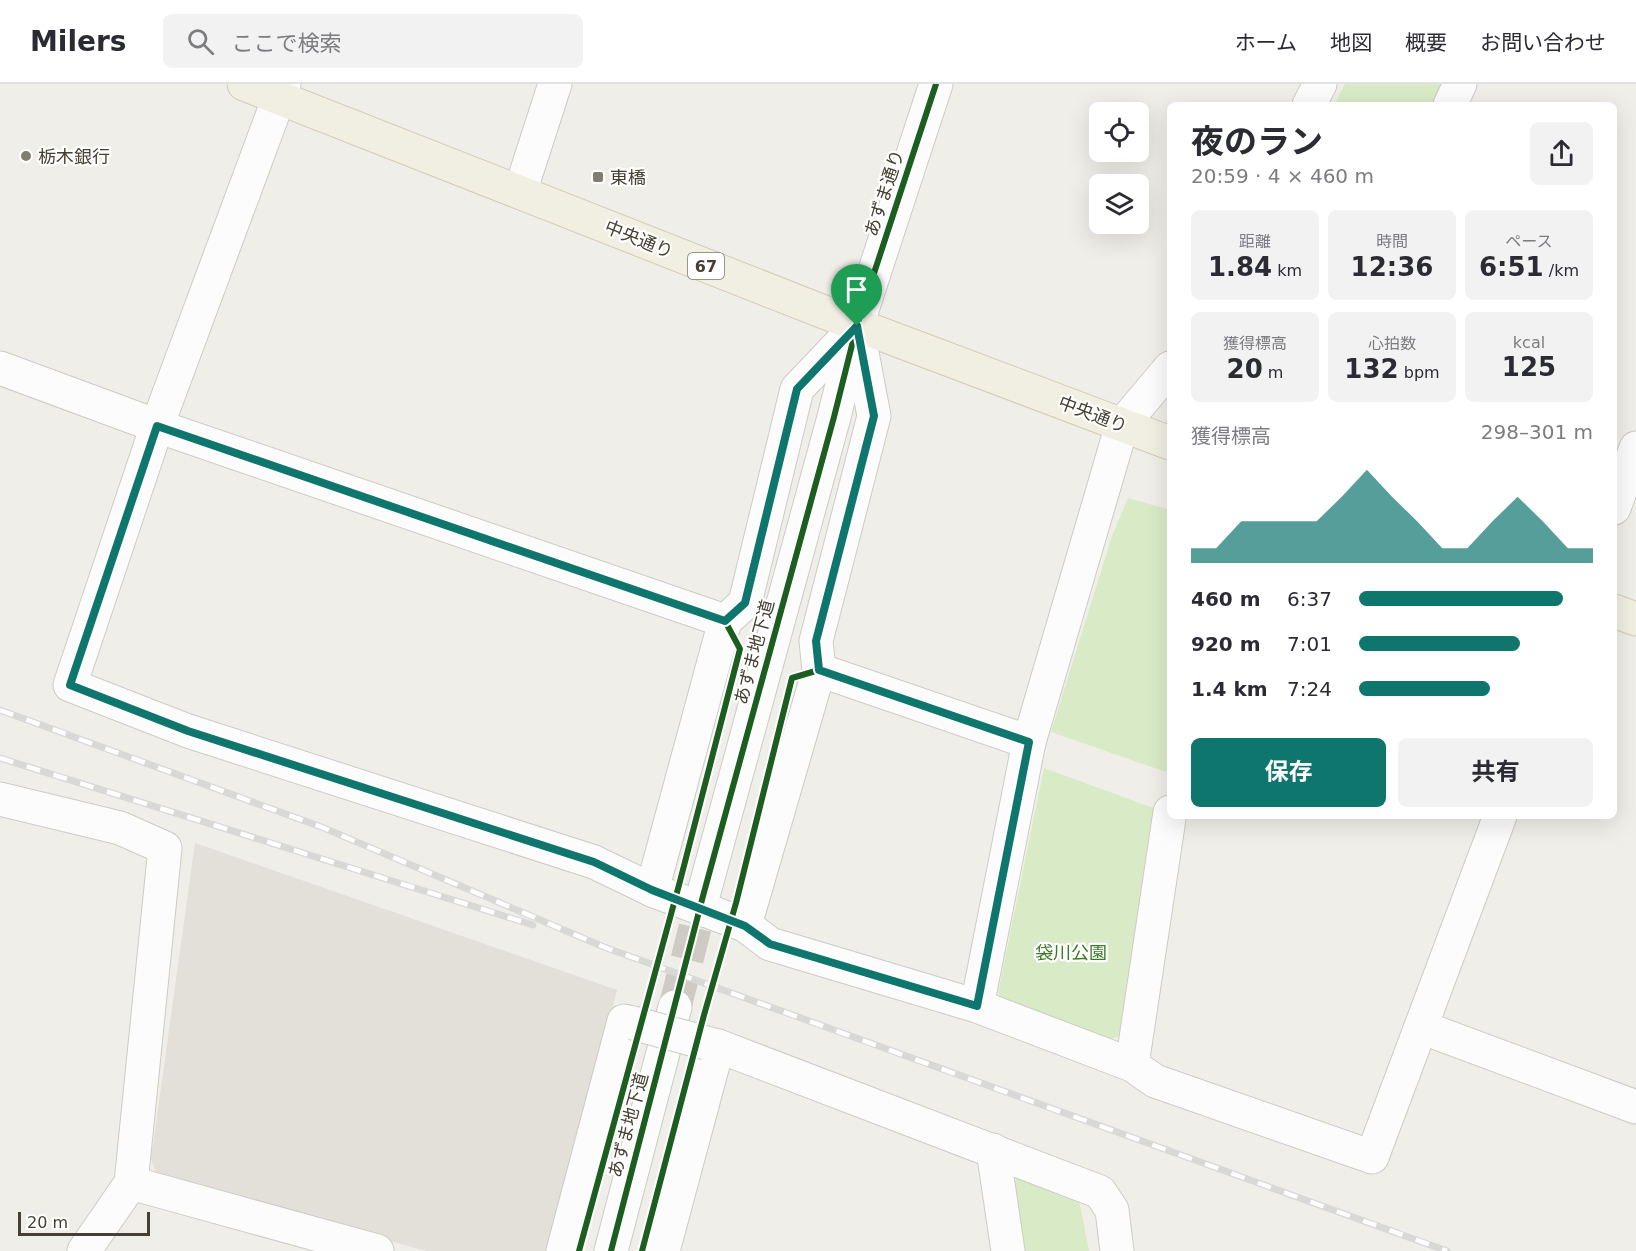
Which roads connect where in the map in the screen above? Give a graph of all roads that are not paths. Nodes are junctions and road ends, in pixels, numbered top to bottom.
1 (244, 84) edge
2 (555, 84) edge
3 (936, 84) edge
4 (1320, 84) edge
5 (1460, 84) edge
6 (282, 91) edge
7 (1311, 102) edge
8 (1451, 102) edge
9 (520, 192) junction
10 (857, 326) junction
11 (0, 368) edge
12 (1167, 372) edge
13 (834, 417) joint
14 (1122, 425) junction
15 (157, 426) junction
16 (1167, 442) edge
17 (1636, 448) edge
18 (1617, 500) edge
19 (1617, 611) edge
20 (1636, 619) edge
21 (725, 621) junction
22 (819, 670) junction
23 (1029, 742) junction
24 (0, 799) edge
25 (1169, 819) edge
26 (1499, 819) edge
27 (652, 890) junction
28 (704, 896) tunnel mouth
29 (745, 926) junction
30 (977, 1006) junction
31 (675, 1007) tunnel mouth
32 (1421, 1028) junction
33 (712, 1044) junction
34 (1132, 1065) junction
35 (1636, 1107) edge
36 (993, 1150) junction
37 (131, 1183) junction
38 (84, 1251) edge
39 (377, 1251) edge
40 (563, 1251) edge
41 (611, 1251) edge
42 (663, 1251) edge
43 (1008, 1251) edge
44 (1117, 1251) edge

1 - 6 main road, 中央通り / 67
2 - 9 street
3 - 10 street, あずま通り
4 - 7 street
5 - 8 street
6 - 9 main road, 中央通り / 67
6 - 15 street
9 - 10 main road, 中央通り / 67
10 - 13 street, あずま通り
10 - 14 main road, 中央通り / 67
10 - 21 street
10 - 22 street
11 - 15 street
12 - 14 street
13 - 28 street, あずま地下道
14 - 16 main road, 中央通り / 67
14 - 23 street
15 - 21 street
15 - 27 street
17 - 18 street
19 - 20 main road
21 - 27 street
22 - 23 street
22 - 29 street
23 - 30 street
24 - 37 street
25 - 34 street
26 - 32 street
27 - 29 street
29 - 30 street
30 - 34 street
31 - 41 street, あずま地下道
32 - 34 street
32 - 35 street
33 - 36 street
33 - 40 street, bridge
33 - 42 street
36 - 43 street
36 - 44 street
37 - 38 street
37 - 39 street

